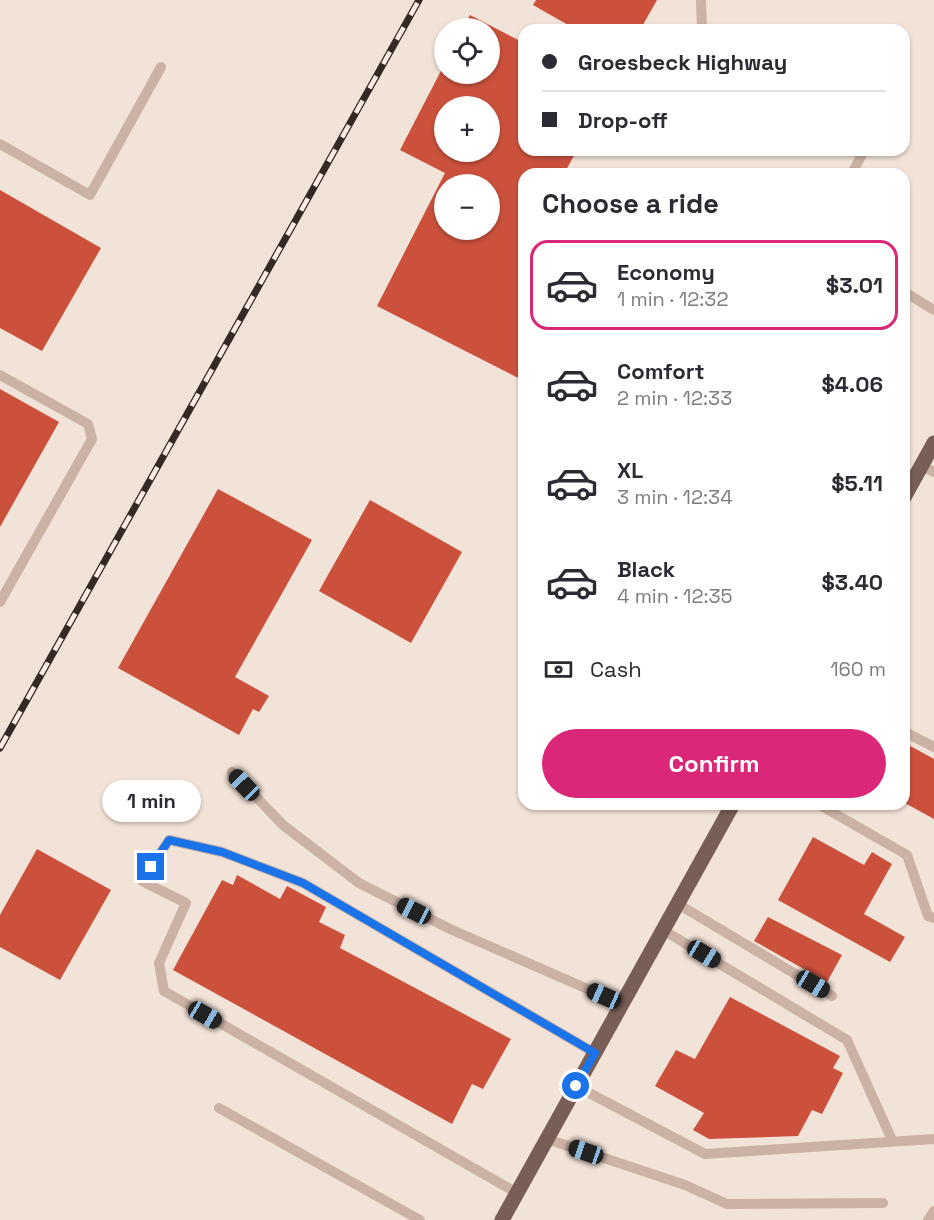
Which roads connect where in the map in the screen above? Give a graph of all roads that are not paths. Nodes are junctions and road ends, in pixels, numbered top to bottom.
1 (701, 0) edge
2 (702, 24) edge
3 (161, 67) dead end
4 (0, 144) edge
5 (910, 295) edge
6 (934, 310) edge
7 (0, 375) edge
8 (934, 443) edge
9 (928, 469) edge
10 (910, 491) edge
11 (0, 602) edge
12 (910, 735) edge
13 (934, 747) edge
14 (232, 772) dead end
15 (730, 810) edge
16 (828, 810) edge
17 (678, 904) junction
18 (934, 918) edge
19 (663, 930) junction
20 (832, 996) dead end
21 (622, 1004) junction
22 (595, 1053) junction
23 (576, 1086) junction
24 (219, 1108) dead end
25 (934, 1138) edge
26 (547, 1139) junction
27 (892, 1140) junction
28 (517, 1193) junction
29 (883, 1203) dead end
30 (934, 1211) edge
31 (420, 1220) edge
32 (502, 1220) edge
33 (928, 1220) edge

1 - 2 lane
3 - 4 lane
5 - 6 lane
7 - 11 lane
8 - 9 main road
9 - 10 main road
12 - 13 lane
14 - 21 lane
15 - 17 main road
16 - 18 lane
17 - 19 main road
17 - 20 lane
19 - 21 main road
19 - 27 lane
21 - 22 main road
22 - 23 main road
22 - 28 lane
23 - 26 main road
23 - 27 lane
24 - 31 lane
25 - 27 lane
26 - 28 main road
26 - 29 lane
28 - 32 main road
30 - 33 lane

